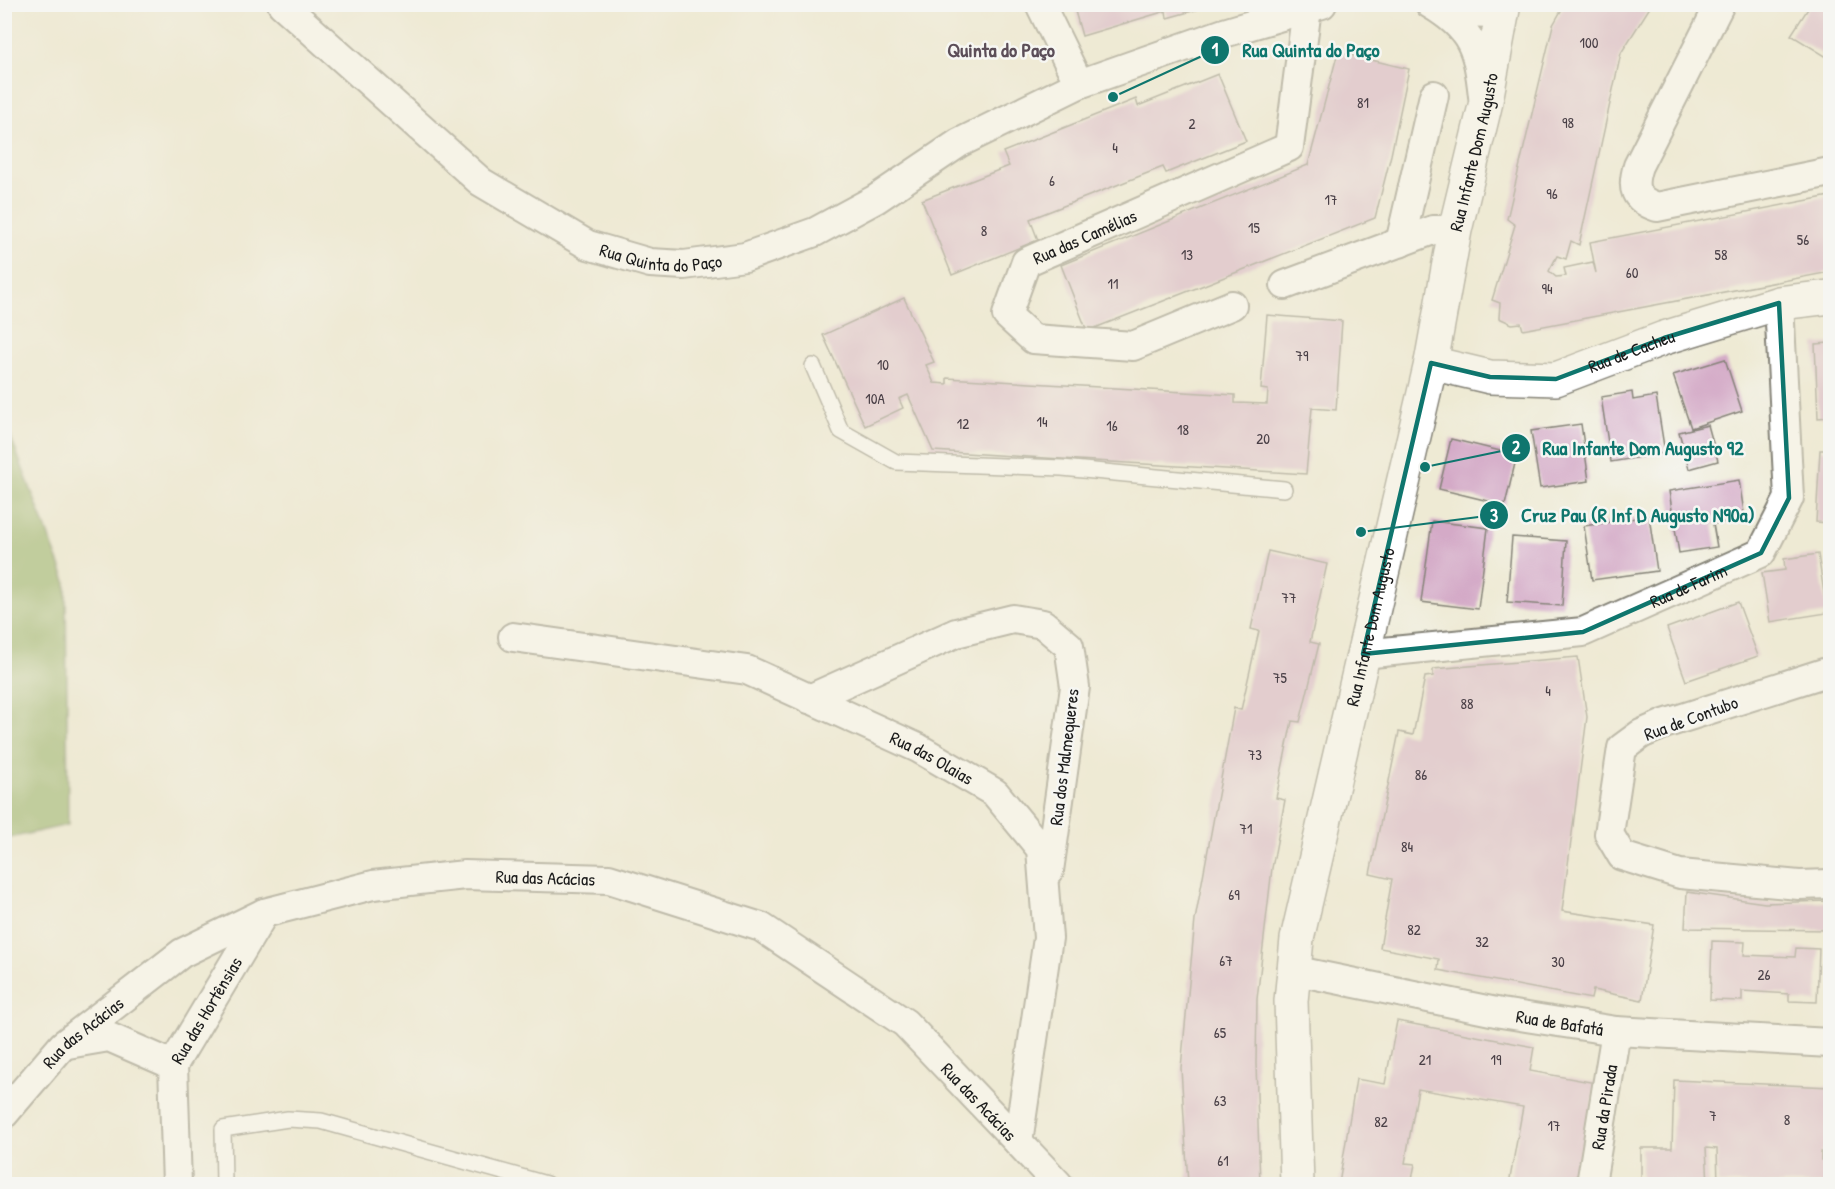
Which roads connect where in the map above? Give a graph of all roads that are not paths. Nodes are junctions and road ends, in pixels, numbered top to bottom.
1 (282, 4) edge
2 (1040, 4) edge
3 (1720, 4) edge
4 (1314, 6) edge
5 (1437, 8) edge
6 (1500, 8) edge
7 (1079, 84) junction
8 (1434, 95) dead end
9 (1485, 106) junction
10 (1830, 172) edge
11 (1455, 230) junction
12 (1400, 243) junction
13 (1285, 285) dead end
14 (1830, 297) edge
15 (1779, 303) junction
16 (1232, 305) dead end
17 (1431, 363) junction
18 (813, 366) dead end
19 (1284, 489) dead end
20 (513, 637) dead end
21 (1363, 654) junction
22 (1830, 671) edge
23 (810, 699) junction
24 (1830, 884) edge
25 (1045, 899) junction
26 (264, 913) junction
27 (1293, 970) junction
28 (1616, 1031) junction
29 (1830, 1043) edge
30 (63, 1045) junction
31 (173, 1065) junction
32 (4, 1114) edge
33 (1018, 1142) junction
34 (177, 1185) edge
35 (224, 1185) edge
36 (546, 1185) edge
37 (1058, 1185) edge
38 (1297, 1185) edge
39 (1591, 1185) edge

1 - 7 street, Rua Quinta do Paço
2 - 7 street
3 - 10 street
4 - 7 street, Rua Quinta do Paço
4 - 16 street, Rua das Camélias
5 - 6 street
5 - 9 street
6 - 9 main road, Rua Infante Dom Augusto
8 - 12 street
9 - 11 main road, Rua Infante Dom Augusto
11 - 12 street
11 - 17 main road, Rua Infante Dom Augusto
12 - 13 street
14 - 15 main road, Rua de Cacheu
15 - 17 main road, Rua de Cacheu
15 - 21 street, Rua de Farim
17 - 21 main road, Rua Infante Dom Augusto
18 - 19 lane
20 - 23 street, Rua das Olaias
21 - 27 main road, Rua Infante Dom Augusto
22 - 24 street, Rua de Contubo
23 - 25 street, Rua das Olaias
23 - 25 street, Rua dos Malmequeres
25 - 33 street, Rua das Olaias
26 - 30 street, Rua das Acácias
26 - 31 street, Rua das Hortênsias
26 - 33 street, Rua das Acácias
27 - 28 street, Rua de Bafatá
27 - 38 main road, Rua Infante Dom Augusto
28 - 29 street, Rua de Bafatá
28 - 39 street, Rua da Pirada
30 - 31 street
30 - 32 street, Rua das Acácias
31 - 34 street, Rua das Hortênsias
33 - 37 street, Rua das Acácias
35 - 36 lane

